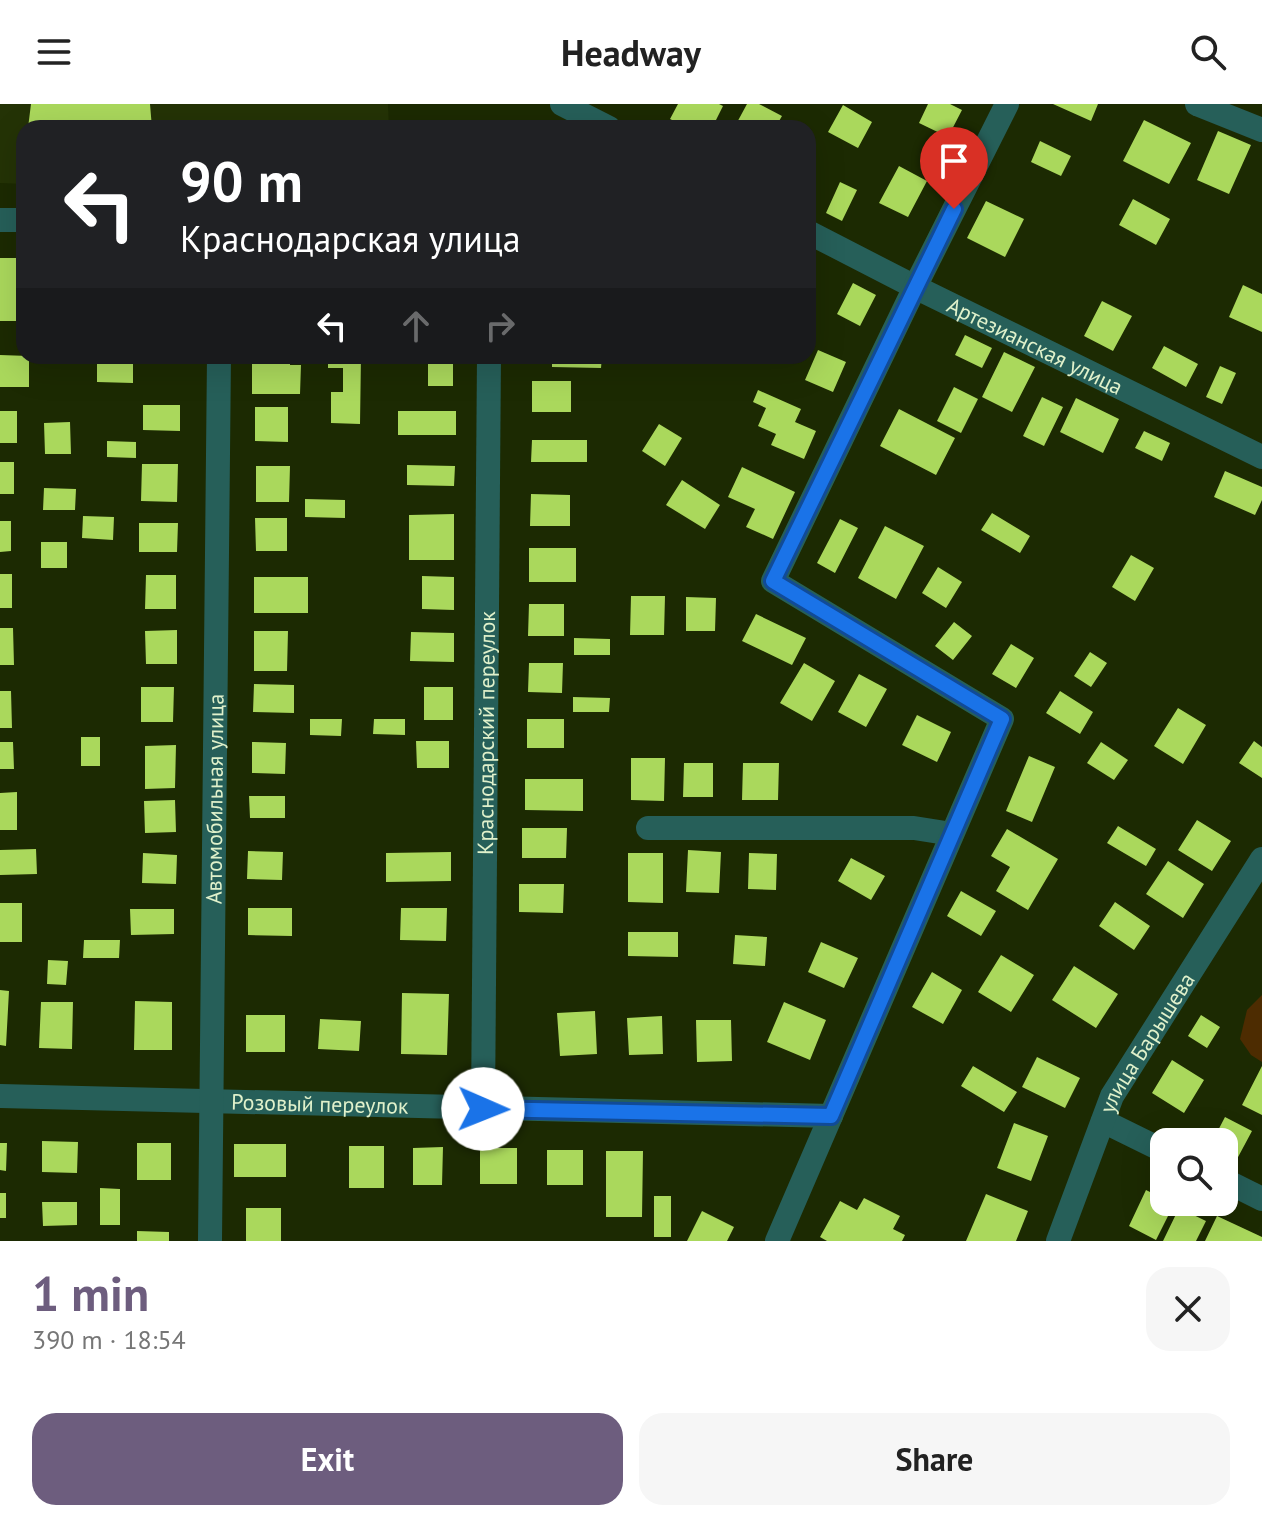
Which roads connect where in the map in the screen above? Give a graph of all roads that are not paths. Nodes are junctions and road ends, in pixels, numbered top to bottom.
1 (562, 104) edge
2 (1007, 104) edge
3 (1197, 104) edge
4 (593, 120) edge
5 (1262, 130) edge
6 (816, 236) edge
7 (915, 287) junction
8 (219, 364) edge
9 (489, 364) edge
10 (1262, 457) edge
11 (648, 828) dead end
12 (952, 834) junction
13 (1262, 859) edge
14 (0, 1096) edge
15 (210, 1103) junction
16 (483, 1109) junction
17 (831, 1116) junction
18 (1103, 1121) junction
19 (1150, 1144) edge
20 (1238, 1187) edge
21 (1262, 1199) edge
22 (210, 1241) edge
23 (777, 1241) edge
24 (1058, 1241) edge

1 - 4 street
2 - 7 street
3 - 5 street
6 - 7 street, Артезианская улица
7 - 10 street, Артезианская улица
7 - 12 street
8 - 15 street, Автомобильная улица
9 - 16 street, Краснодарский переулок
11 - 12 street
12 - 17 street
13 - 18 street, улица Барышева
14 - 15 street, Розовый переулок
15 - 16 street, Розовый переулок
15 - 22 street, Автомобильная улица
16 - 17 street, Розовый переулок
17 - 23 street
18 - 19 street
18 - 24 street, улица Барышева
20 - 21 street

